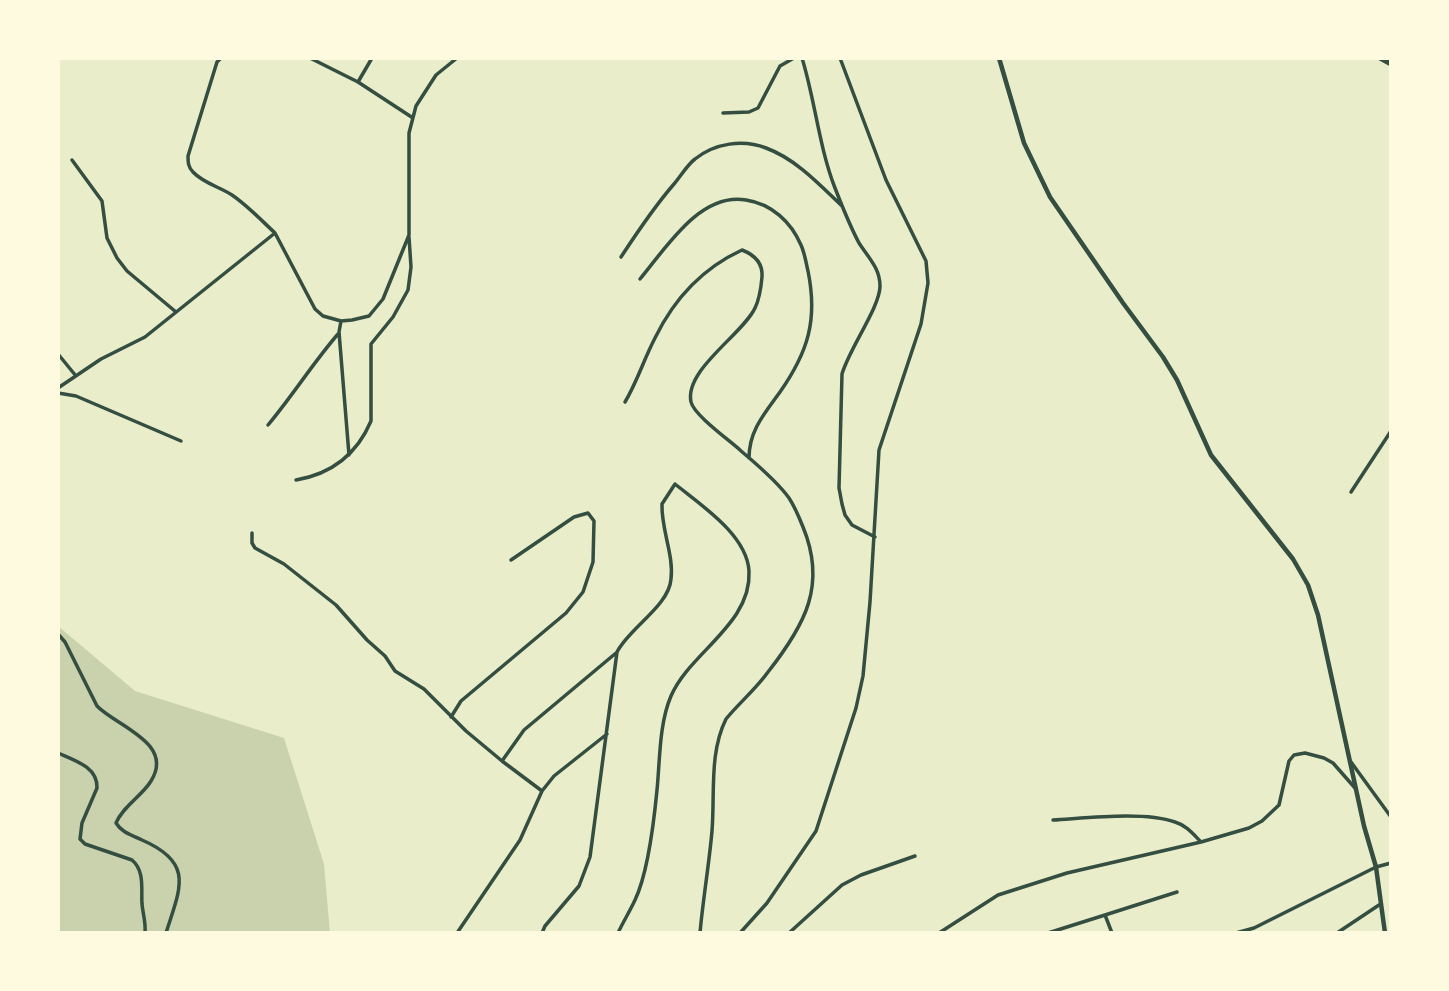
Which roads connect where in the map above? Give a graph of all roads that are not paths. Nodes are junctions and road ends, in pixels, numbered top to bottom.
1 (221, 58) edge
2 (310, 58) edge
3 (372, 58) edge
4 (457, 58) edge
5 (794, 58) edge
6 (802, 58) edge
7 (840, 58) edge
8 (999, 58) edge
9 (1380, 58) edge
10 (1391, 64) edge
11 (358, 82) junction
12 (723, 113) dead end
13 (413, 118) junction
14 (72, 160) dead end
15 (844, 208) junction
16 (275, 233) junction
17 (409, 235) junction
18 (621, 257) dead end
19 (640, 279) dead end
20 (176, 312) junction
21 (341, 321) junction
22 (339, 332) junction
23 (58, 354) edge
24 (76, 376) junction
25 (58, 391) edge
26 (625, 402) dead end
27 (268, 425) dead end
28 (1391, 431) edge
29 (181, 441) dead end
30 (349, 456) junction
31 (749, 458) junction
32 (296, 480) dead end
33 (1351, 492) dead end
34 (252, 533) dead end
35 (875, 537) junction
36 (511, 560) dead end
37 (58, 634) edge
38 (617, 652) junction
39 (451, 717) junction
40 (607, 734) junction
41 (58, 753) edge
42 (502, 761) junction
43 (1350, 761) junction
44 (1356, 790) junction
45 (542, 791) junction
46 (1391, 817) edge
47 (1053, 820) dead end
48 (1201, 842) junction
49 (915, 856) dead end
50 (1390, 863) edge
51 (1376, 867) junction
52 (1177, 892) dead end
53 (1379, 905) junction
54 (1105, 915) junction
55 (145, 933) edge
56 (166, 933) edge
57 (457, 933) edge
58 (542, 933) edge
59 (618, 933) edge
60 (699, 933) edge
61 (740, 933) edge
62 (789, 933) edge
63 (939, 933) edge
64 (1048, 933) edge
65 (1112, 933) edge
66 (1237, 933) edge
67 (1337, 933) edge
68 (1385, 933) edge

1 - 16 street
2 - 11 street
3 - 11 street
4 - 13 street
5 - 12 street
6 - 15 street
7 - 35 street
8 - 43 street
9 - 10 main road
11 - 13 street
13 - 17 street
14 - 20 street
15 - 18 street
15 - 35 street
16 - 20 street
16 - 21 street
17 - 21 street
17 - 30 street
19 - 31 street
20 - 24 street
21 - 22 street
22 - 27 street
22 - 30 street
23 - 24 street
24 - 25 street
25 - 29 street
26 - 31 street
28 - 33 street
30 - 32 street
31 - 60 street
34 - 39 street
35 - 61 street
36 - 39 street
37 - 56 street
38 - 40 street
38 - 42 street
38 - 59 street
39 - 42 street
40 - 45 street
40 - 58 street
41 - 55 street
42 - 45 street
43 - 44 street
43 - 46 street
44 - 48 street
44 - 51 street
45 - 57 street
47 - 48 street
48 - 63 street
49 - 62 street
50 - 51 street
51 - 53 street
51 - 66 street
52 - 54 street
53 - 67 street
53 - 68 street
54 - 64 street
54 - 65 street

